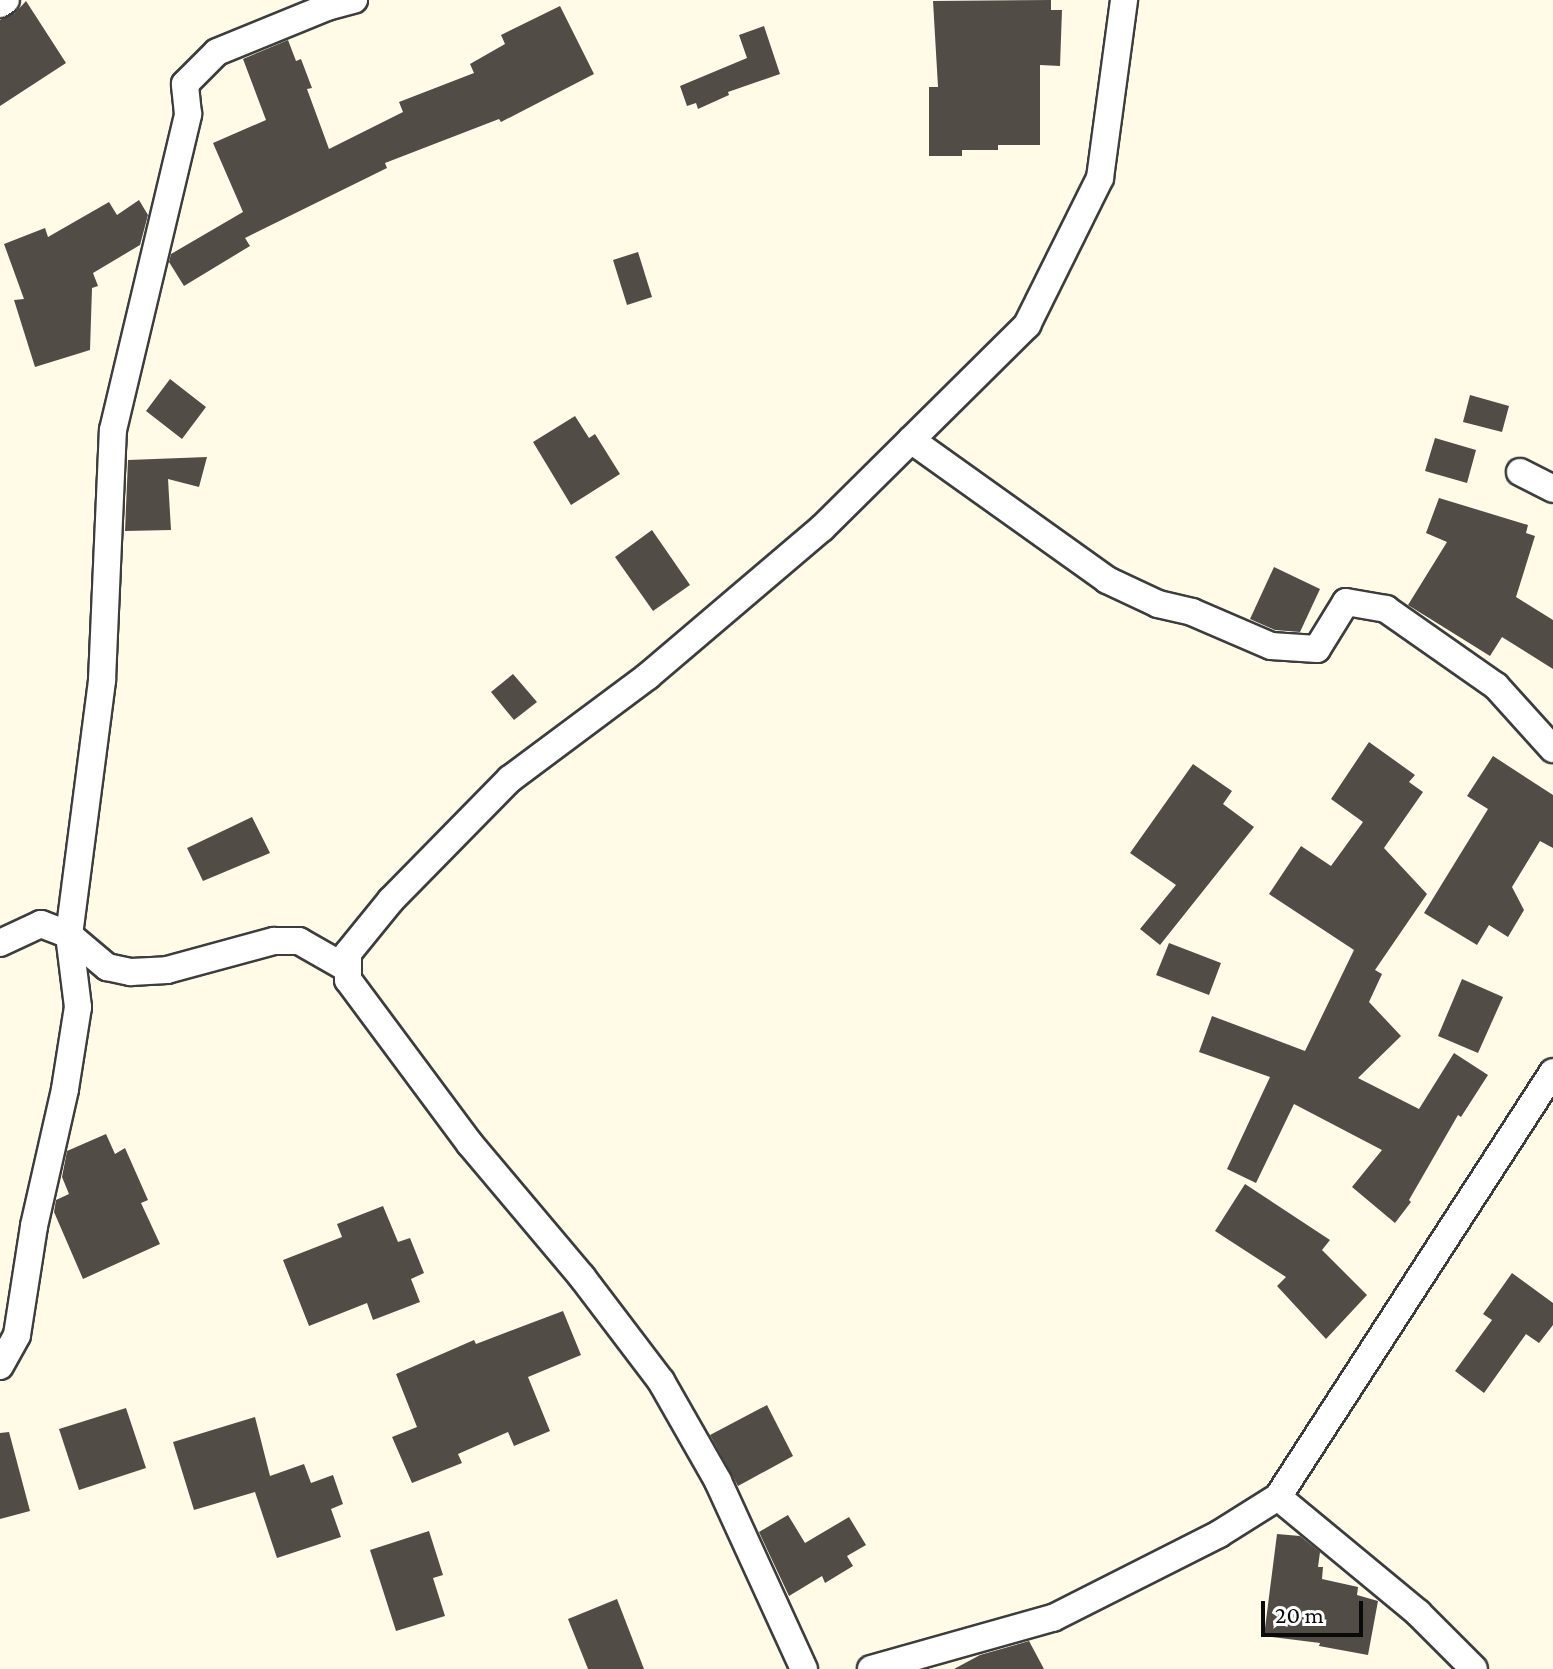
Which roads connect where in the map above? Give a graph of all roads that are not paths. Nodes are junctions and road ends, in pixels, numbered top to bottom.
1 (6, 0) edge
2 (354, 0) edge
3 (1124, 0) edge
4 (0, 4) edge
5 (911, 440) junction
6 (1520, 472) dead end
7 (1553, 489) edge
8 (1553, 749) edge
9 (69, 935) junction
10 (0, 943) edge
11 (348, 969) junction
12 (1553, 1072) edge
13 (0, 1366) edge
14 (1278, 1497) junction
15 (804, 1669) edge
16 (871, 1669) edge
17 (1474, 1669) edge

1 - 4 street
2 - 9 street
3 - 5 street
5 - 8 street
5 - 11 street
6 - 7 street
9 - 10 street
9 - 11 street
9 - 13 street
11 - 15 street
12 - 14 street
14 - 16 street
14 - 17 street

